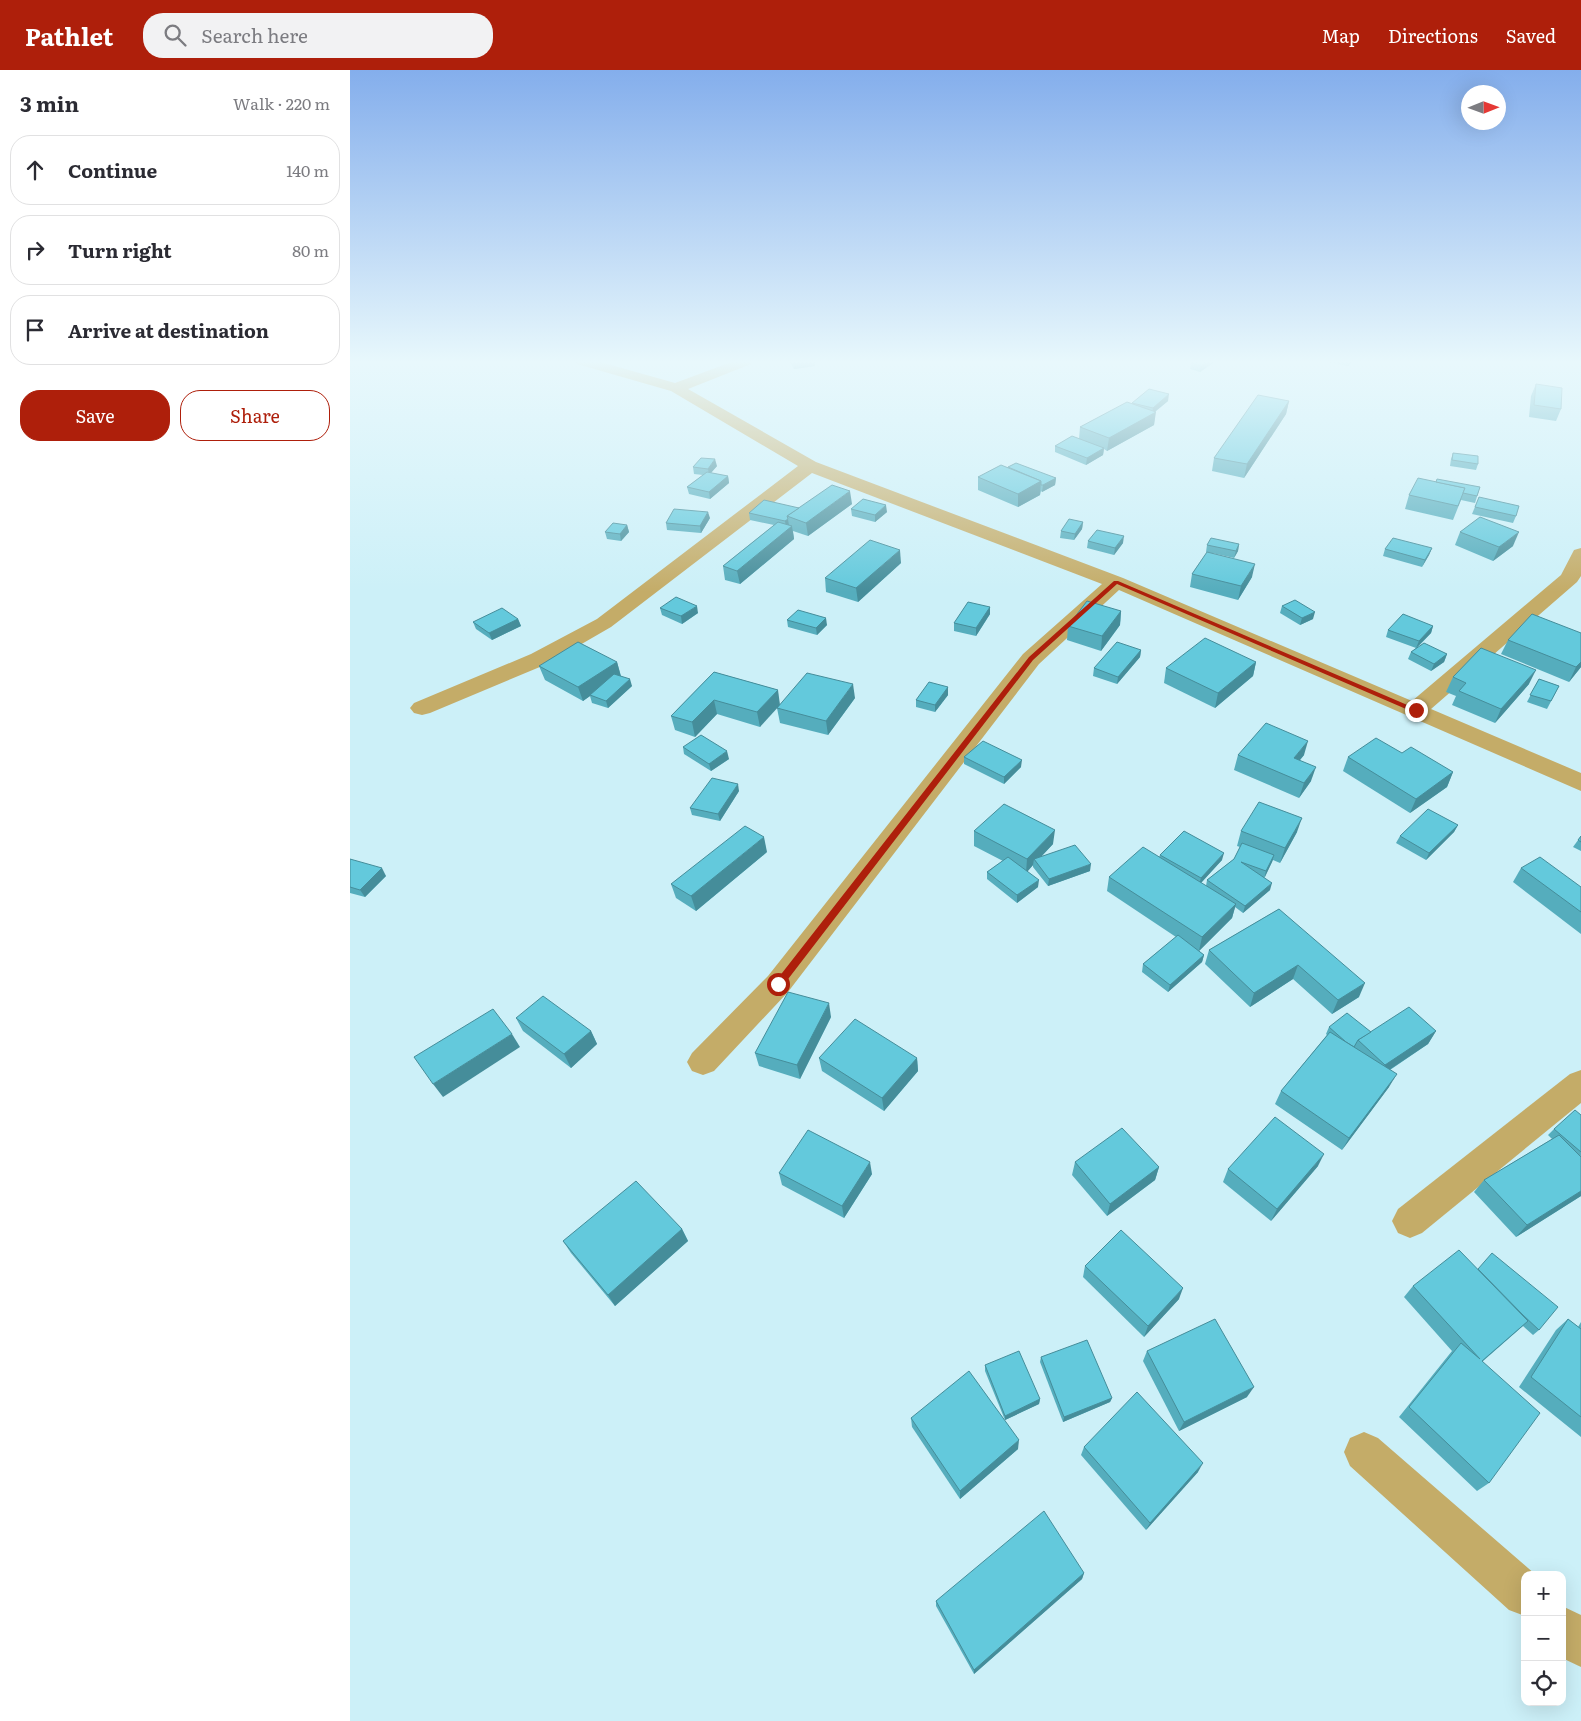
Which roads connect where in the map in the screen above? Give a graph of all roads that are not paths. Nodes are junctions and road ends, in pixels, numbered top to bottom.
1 (762, 438) edge
2 (810, 466) junction
3 (1581, 554) edge
4 (1116, 582) junction
5 (422, 708) dead end
6 (1416, 710) junction
7 (1581, 783) edge
8 (703, 1062) dead end
9 (1581, 1084) edge
10 (1410, 1220) dead end
11 (1364, 1452) dead end
12 (1521, 1590) edge
13 (1566, 1631) edge
14 (1581, 1644) edge

1 - 2 street
2 - 4 street
2 - 5 street
3 - 6 street
4 - 6 street
4 - 8 street
6 - 7 street
9 - 10 street
11 - 12 street
13 - 14 street

